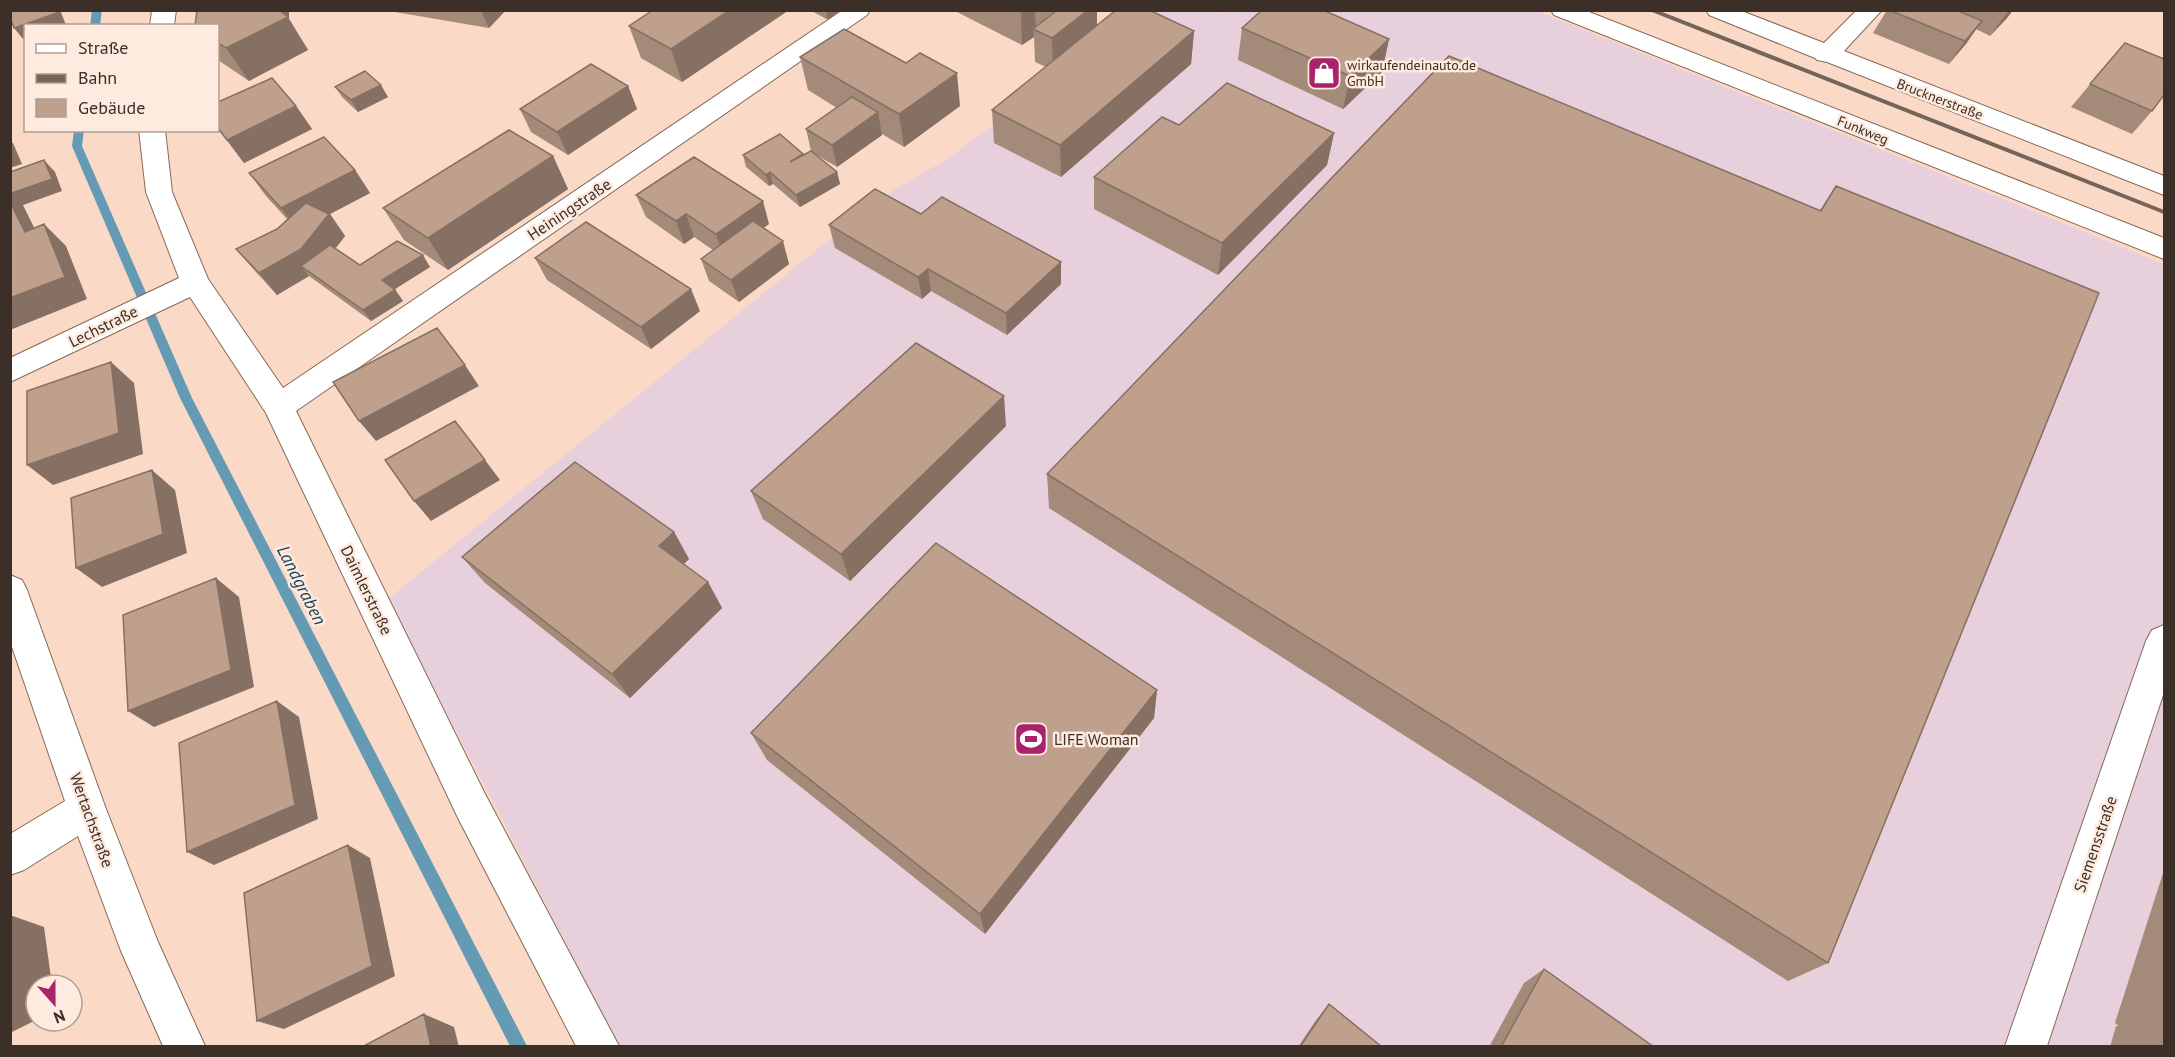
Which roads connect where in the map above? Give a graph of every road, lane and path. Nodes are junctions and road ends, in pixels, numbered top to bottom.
1 (859, 10) edge
2 (1562, 10) edge
3 (1717, 10) edge
4 (1871, 10) edge
5 (1826, 55) junction
6 (152, 132) edge
7 (2164, 186) edge
8 (2164, 249) edge
9 (195, 282) junction
10 (10, 371) edge
11 (279, 407) junction
12 (10, 590) edge
13 (2164, 641) edge
14 (87, 810) junction
15 (10, 856) edge
16 (184, 1047) edge
17 (598, 1047) edge
18 (2026, 1047) edge

1 - 11 street, Heiningstraße
2 - 8 street, Funkweg
3 - 5 street, Brucknerstraße
4 - 5 street
5 - 7 street, Brucknerstraße
6 - 9 street, Daimlerstraße
9 - 10 street, Lechstraße
9 - 11 street, Daimlerstraße
11 - 17 street, Daimlerstraße
12 - 14 street, Wertachstraße
13 - 18 street, Siemensstraße
14 - 15 street
14 - 16 street, Wertachstraße

